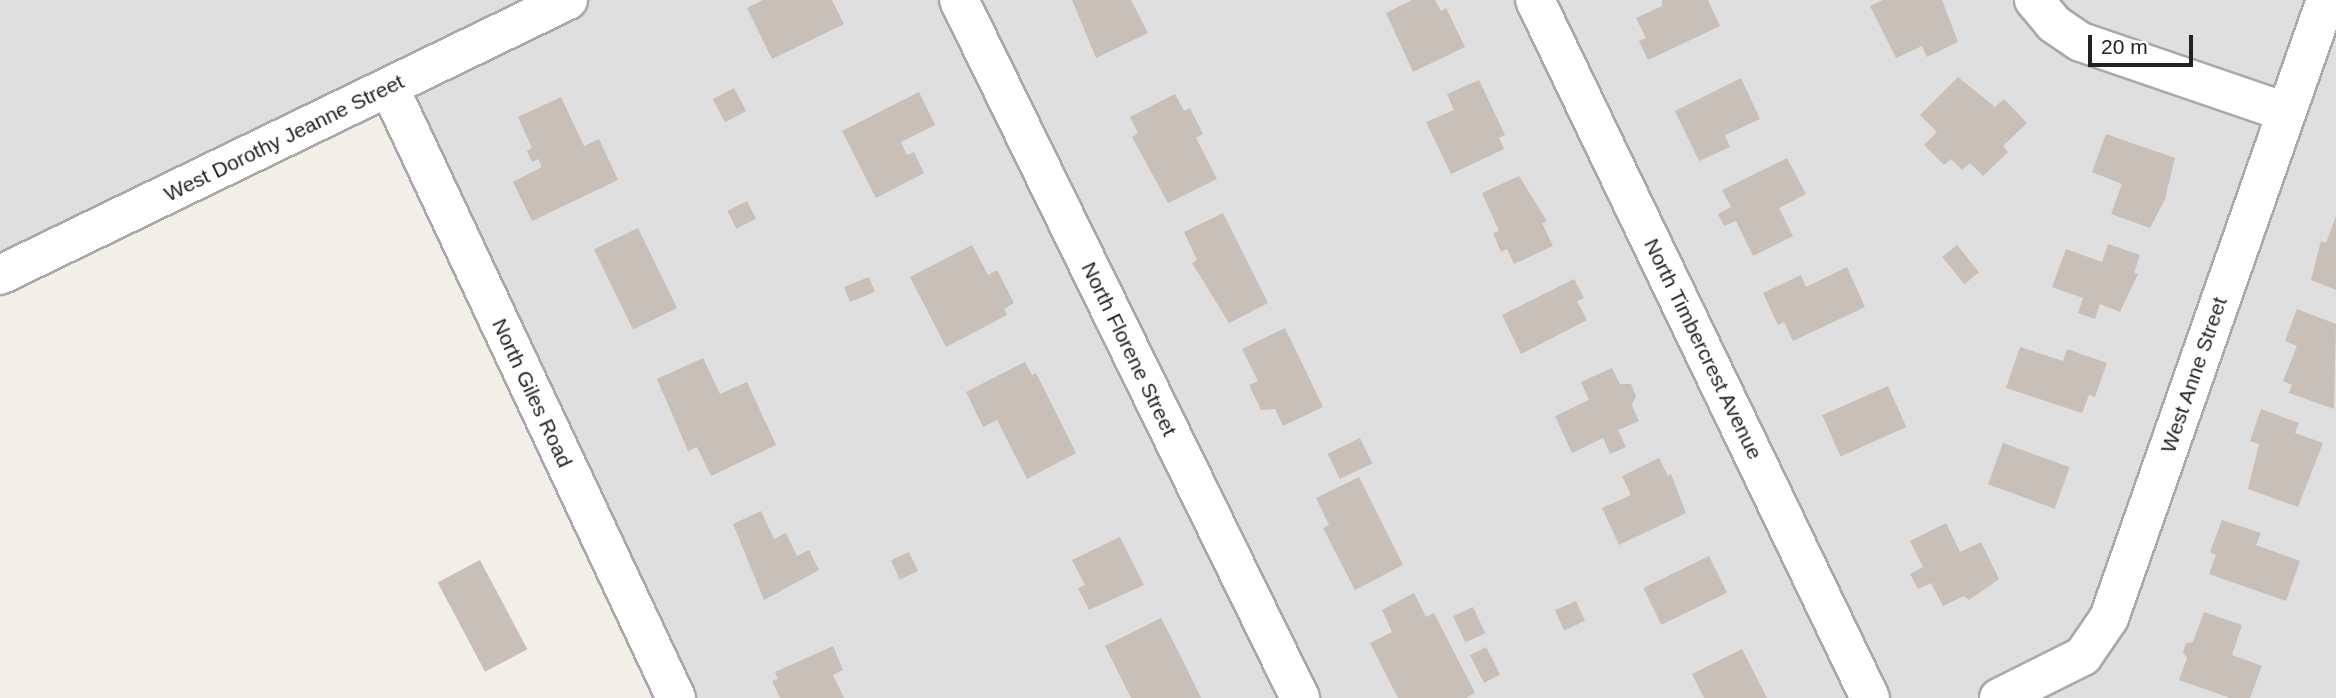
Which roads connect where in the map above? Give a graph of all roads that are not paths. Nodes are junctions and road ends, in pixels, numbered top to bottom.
1 (568, 0) edge
2 (959, 0) edge
3 (1535, 0) edge
4 (2034, 0) edge
5 (2326, 0) edge
6 (388, 87) junction
7 (2286, 112) junction
8 (0, 275) edge
9 (676, 698) edge
10 (1300, 698) edge
11 (1870, 698) edge
12 (1999, 698) edge

1 - 6 street, West Dorothy Jeanne Street
2 - 10 street, North Florene Street
3 - 11 street, North Timbercrest Avenue
4 - 7 street
5 - 7 street, West Anne Street
6 - 8 street, West Dorothy Jeanne Street
6 - 9 street, North Giles Road
7 - 12 street, West Anne Street

